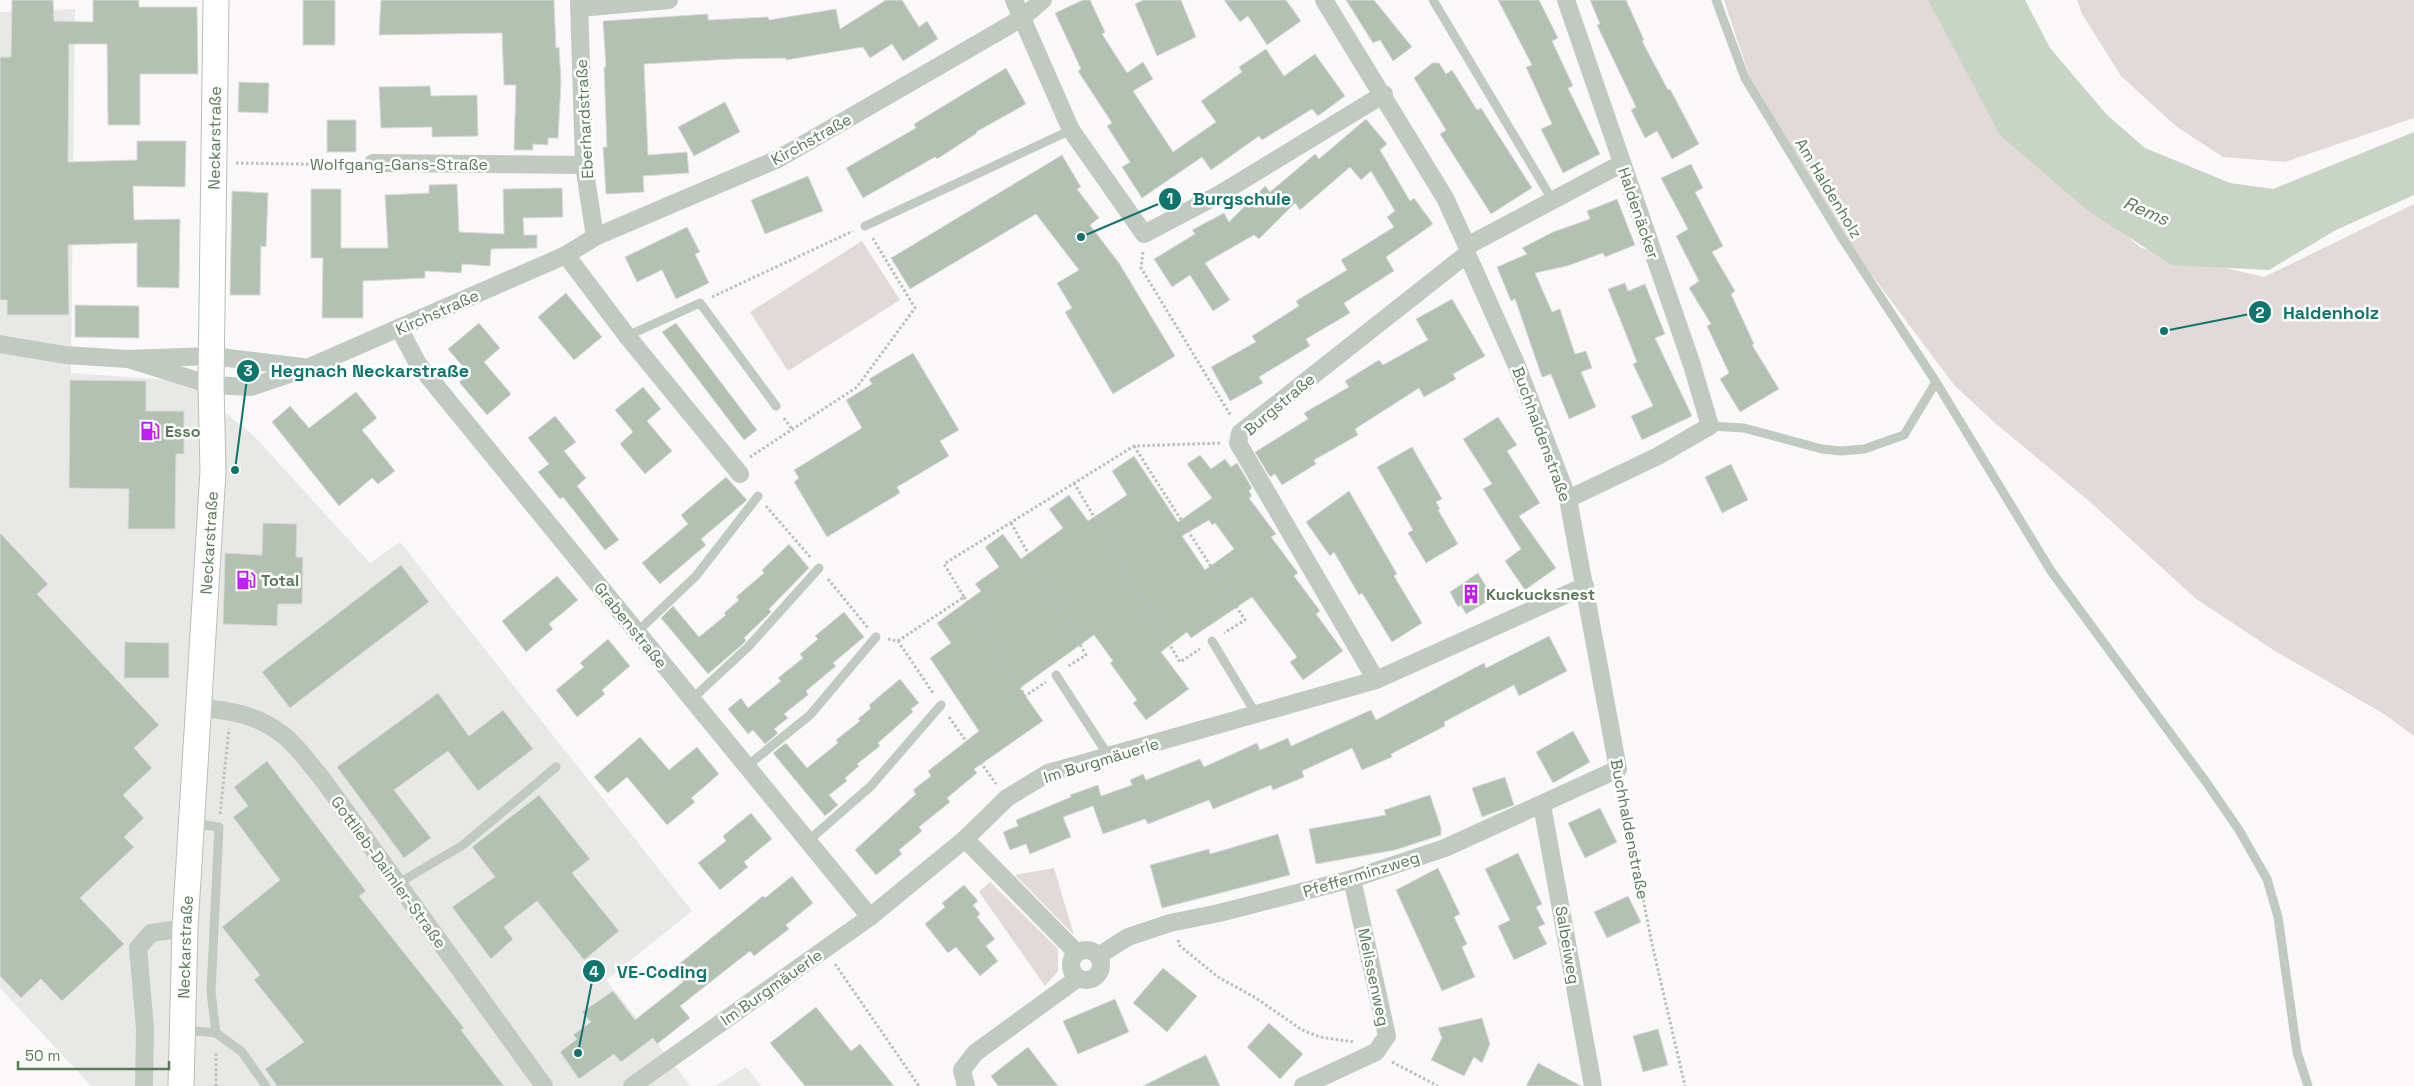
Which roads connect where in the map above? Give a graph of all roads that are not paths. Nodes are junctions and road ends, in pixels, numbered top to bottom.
1 (216, 0) edge
2 (669, 0) edge
3 (1014, 0) edge
4 (1043, 0) edge
5 (1324, 0) edge
6 (1434, 0) edge
7 (1566, 0) edge
8 (1716, 0) edge
9 (579, 4) edge
10 (1022, 18) junction
11 (1384, 94) junction
12 (1070, 130) junction
13 (372, 163) road end
14 (1621, 164) junction
15 (584, 165) junction
16 (1553, 201) junction
17 (865, 226) road end
18 (595, 237) junction
19 (1467, 250) junction
20 (566, 255) junction
21 (399, 328) junction
22 (627, 336) junction
23 (0, 344) edge
24 (211, 356) junction
25 (128, 359) junction
26 (307, 368) junction
27 (1936, 382) junction
28 (211, 385) junction
29 (776, 406) dead end
30 (1710, 426) junction
31 (738, 471) road end
32 (758, 496) dead end
33 (1568, 498) junction
34 (819, 568) dead end
35 (1585, 586) junction
36 (637, 632) junction
37 (876, 636) dead end
38 (1212, 641) road end
39 (1056, 675) road end
40 (1376, 680) junction
41 (692, 699) junction
42 (941, 704) dead end
43 (199, 708) junction
44 (1256, 714) junction
45 (1108, 756) junction
46 (747, 766) junction
47 (556, 767) dead end
48 (1618, 769) joint
49 (1542, 805) junction
50 (192, 823) junction
51 (965, 839) junction
52 (808, 841) junction
53 (1352, 879) junction
54 (397, 884) junction
55 (870, 917) junction
56 (185, 928) junction
57 (1077, 953) junction
58 (1098, 956) junction
59 (1078, 978) junction
60 (182, 1030) junction
61 (216, 1033) junction
62 (144, 1086) edge
63 (181, 1086) edge
64 (266, 1086) edge
65 (544, 1086) edge
66 (632, 1086) edge
67 (966, 1086) edge
68 (1304, 1086) edge
69 (1593, 1086) edge
70 (2308, 1086) edge

1 - 24 main road, Neckarstraße
2 - 9 street
3 - 10 street
4 - 10 street, Kirchstraße
5 - 11 street, Buchhaldenstraße
6 - 16 lane
7 - 14 street, Haldenäcker
8 - 27 lane, Am Haldenholz
9 - 15 street, Eberhardstraße
10 - 12 street
10 - 18 street, Kirchstraße
11 - 12 street
11 - 19 street, Buchhaldenstraße
12 - 17 lane
13 - 15 street, Wolfgang-Gans-Straße
14 - 16 street, Burgstraße
14 - 30 street, Haldenäcker
15 - 18 street, Eberhardstraße
16 - 19 street, Burgstraße
18 - 20 street, Kirchstraße
19 - 33 street, Buchhaldenstraße
19 - 40 street, Burgstraße
20 - 21 street, Kirchstraße
20 - 22 street
21 - 26 street, Kirchstraße
21 - 36 street, Grabenstraße
22 - 29 lane
22 - 31 street
23 - 25 street
24 - 25 street
24 - 26 street
24 - 28 main road, Neckarstraße
25 - 28 street, Kirchstraße
26 - 28 street, Kirchstraße
27 - 30 lane
27 - 70 lane, Am Haldenholz
28 - 43 main road, Neckarstraße
30 - 33 street
32 - 36 lane
33 - 35 street, Buchhaldenstraße
34 - 41 lane
35 - 40 street, Im Burgmäuerle
35 - 48 street, Buchhaldenstraße
36 - 41 street, Grabenstraße
37 - 46 lane
38 - 44 lane
39 - 45 lane
40 - 44 street, Im Burgmäuerle
41 - 46 street, Grabenstraße
42 - 52 lane
43 - 50 main road, Neckarstraße
43 - 54 street, Gottlieb-Daimler-Straße
44 - 45 street, Im Burgmäuerle
45 - 51 street, Im Burgmäuerle
46 - 52 street, Grabenstraße
47 - 54 lane
48 - 49 street, Pfefferminzweg
49 - 53 street, Pfefferminzweg
49 - 69 street, Salbeiweg
50 - 56 main road, Neckarstraße
50 - 61 lane
51 - 55 street, Im Burgmäuerle
51 - 57 street
52 - 55 street, Grabenstraße
53 - 58 street, Pfefferminzweg
53 - 68 street, Melissenweg
54 - 65 street, Gottlieb-Daimler-Straße
55 - 66 street, Im Burgmäuerle
56 - 60 main road, Neckarstraße
56 - 62 street
57 - 58 street
57 - 59 street
58 - 59 street
59 - 67 street
60 - 61 lane
60 - 63 main road, Neckarstraße
61 - 64 lane

